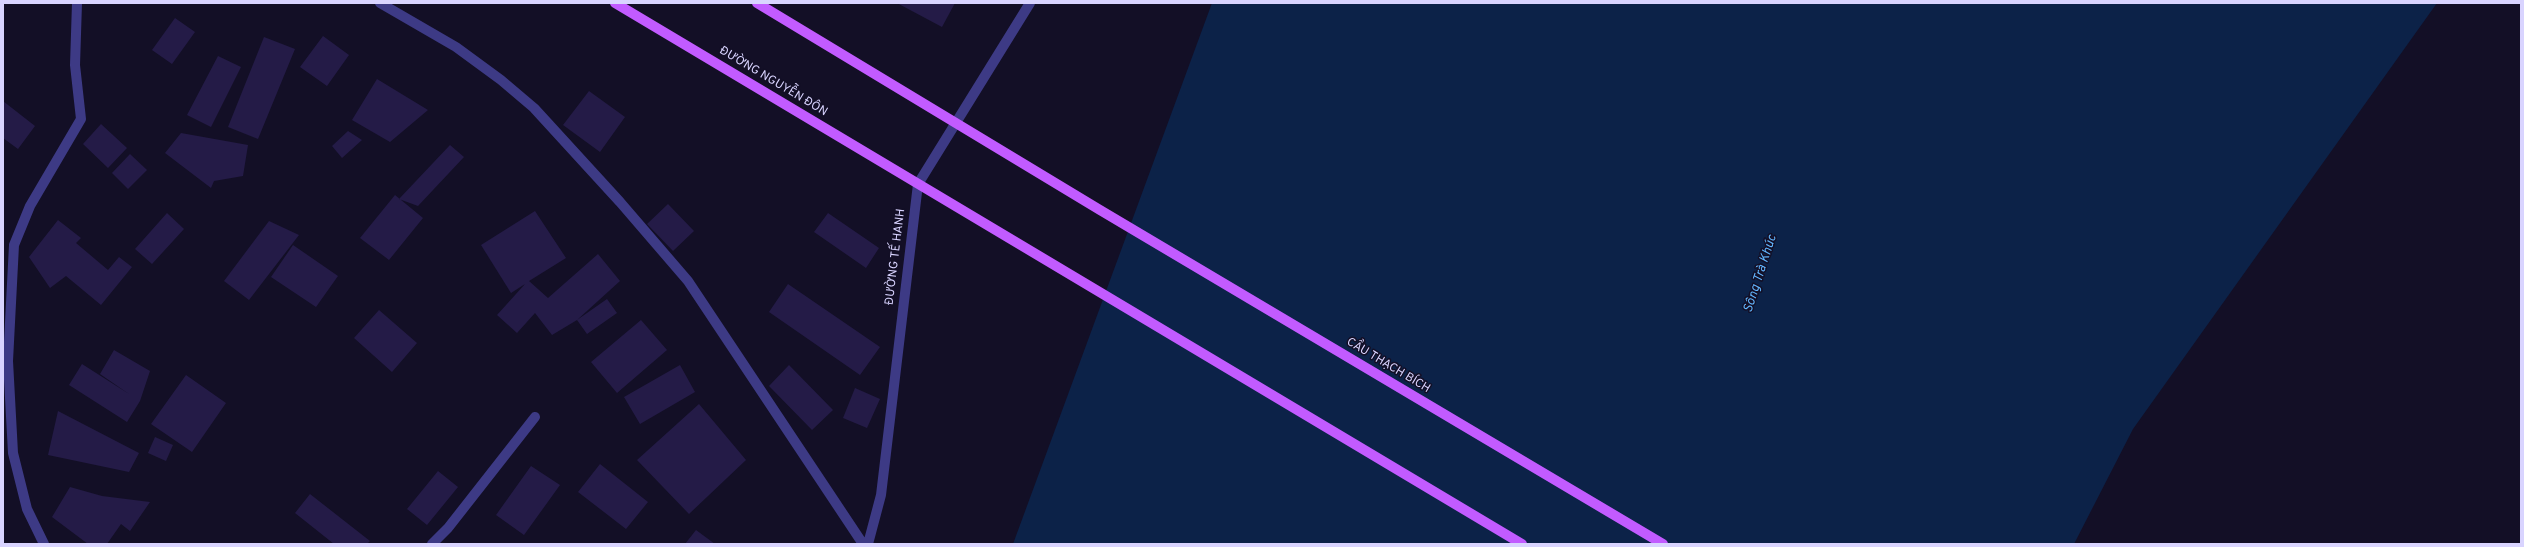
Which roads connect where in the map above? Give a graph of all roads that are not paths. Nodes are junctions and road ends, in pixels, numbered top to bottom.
1 (77, 3) edge
2 (380, 3) edge
3 (615, 3) edge
4 (757, 3) edge
5 (1030, 3) edge
6 (956, 123) junction
7 (918, 184) junction
8 (535, 417) dead end
9 (44, 544) edge
10 (432, 544) edge
11 (863, 544) edge
12 (868, 544) edge
13 (1522, 544) edge
14 (1663, 544) edge

1 - 9 street
2 - 11 street
3 - 7 main road, ĐƯỜNG NGUYỄN ĐÔN
4 - 6 main road
5 - 6 street, ĐƯỜNG TẾ HANH
6 - 7 street, ĐƯỜNG TẾ HANH
6 - 14 main road, CẦU THẠCH BÍCH
7 - 12 street, ĐƯỜNG TẾ HANH
7 - 13 main road, ĐƯỜNG NGUYỄN ĐÔN
8 - 10 street

